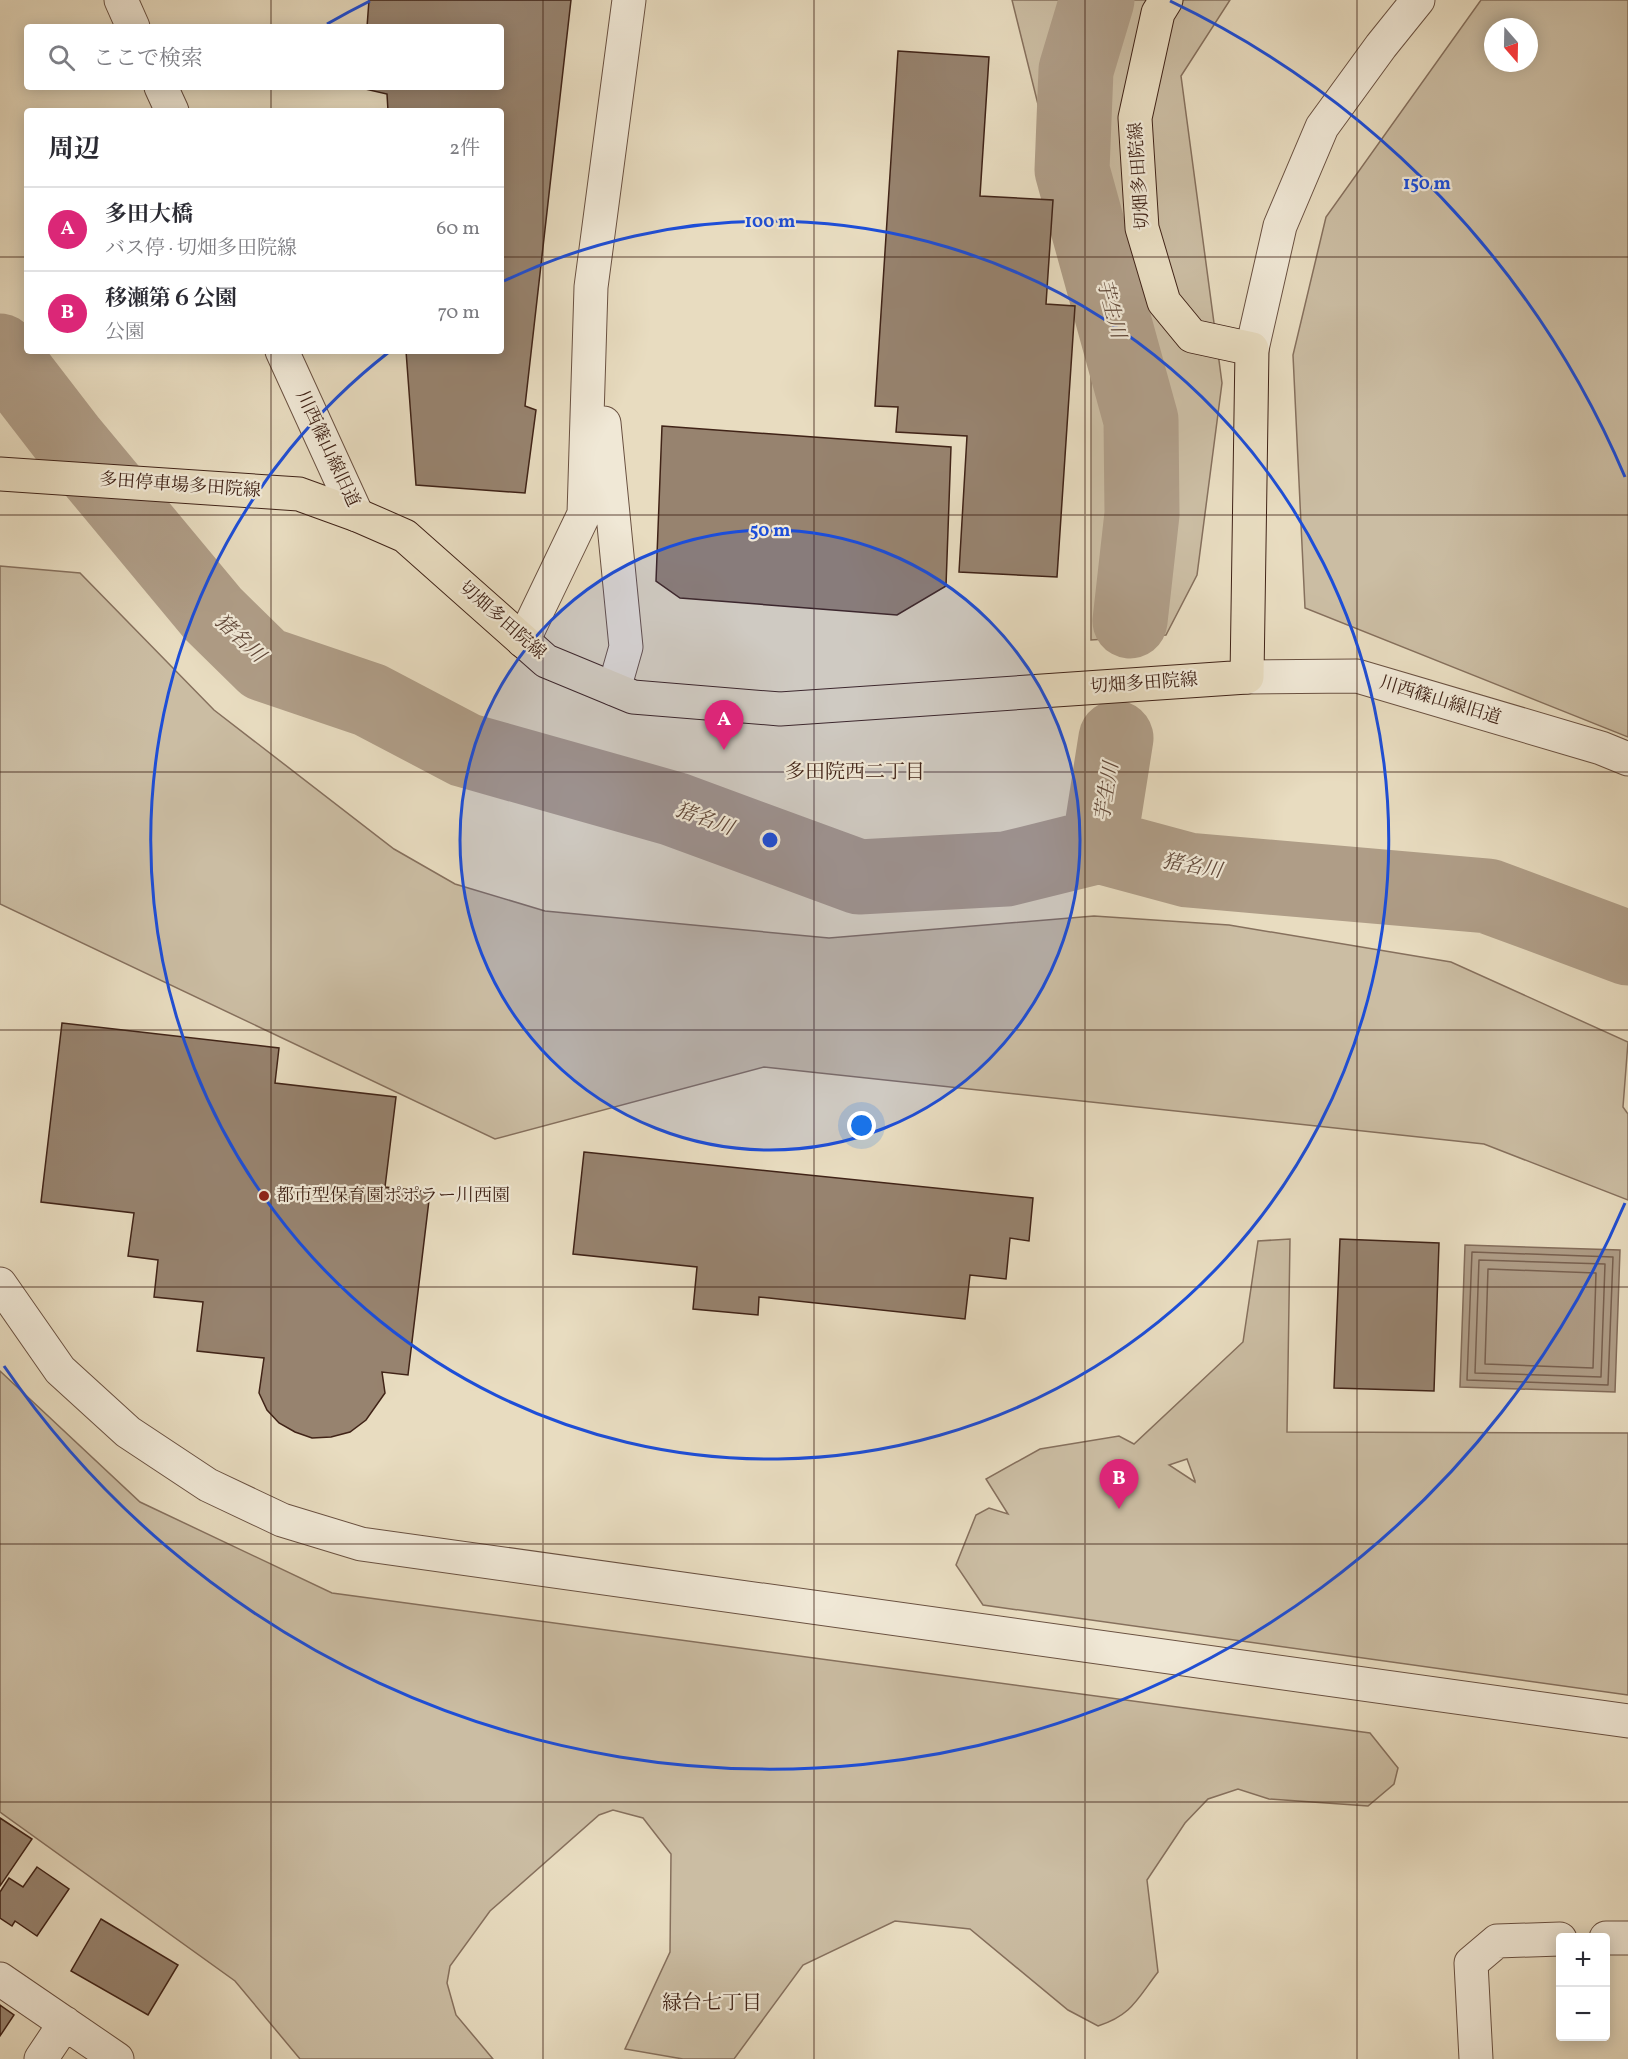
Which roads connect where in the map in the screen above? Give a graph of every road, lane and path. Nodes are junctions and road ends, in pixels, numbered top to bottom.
1 (121, 0) edge
2 (629, 0) edge
3 (1166, 0) edge
4 (1418, 0) edge
5 (132, 24) edge
6 (162, 90) edge
7 (171, 108) edge
8 (591, 287) junction
9 (1252, 349) junction
10 (283, 354) edge
11 (0, 474) edge
12 (357, 515) junction
13 (522, 641) junction
14 (1247, 677) junction
15 (614, 689) junction
16 (1628, 759) edge
17 (0, 1284) edge
18 (1628, 1720) edge
19 (1610, 1938) edge
20 (1628, 1938) edge
21 (1556, 1939) edge
22 (0, 1979) edge
23 (65, 2023) junction
24 (40, 2059) edge
25 (117, 2059) edge
26 (1476, 2059) edge

1 - 5 street
2 - 8 street
3 - 9 main road, 切畑多田院線
4 - 9 street
6 - 7 street
8 - 13 street
8 - 15 street
9 - 14 main road
10 - 12 street, 川西篠山線旧道
11 - 12 main road, 多田停車場多田院線
12 - 13 main road, 切畑多田院線
13 - 15 main road, 切畑多田院線
14 - 15 main road, 切畑多田院線
14 - 16 street, 川西篠山線旧道
17 - 18 street
19 - 20 street
21 - 26 street
22 - 23 street
23 - 24 street
23 - 25 street

